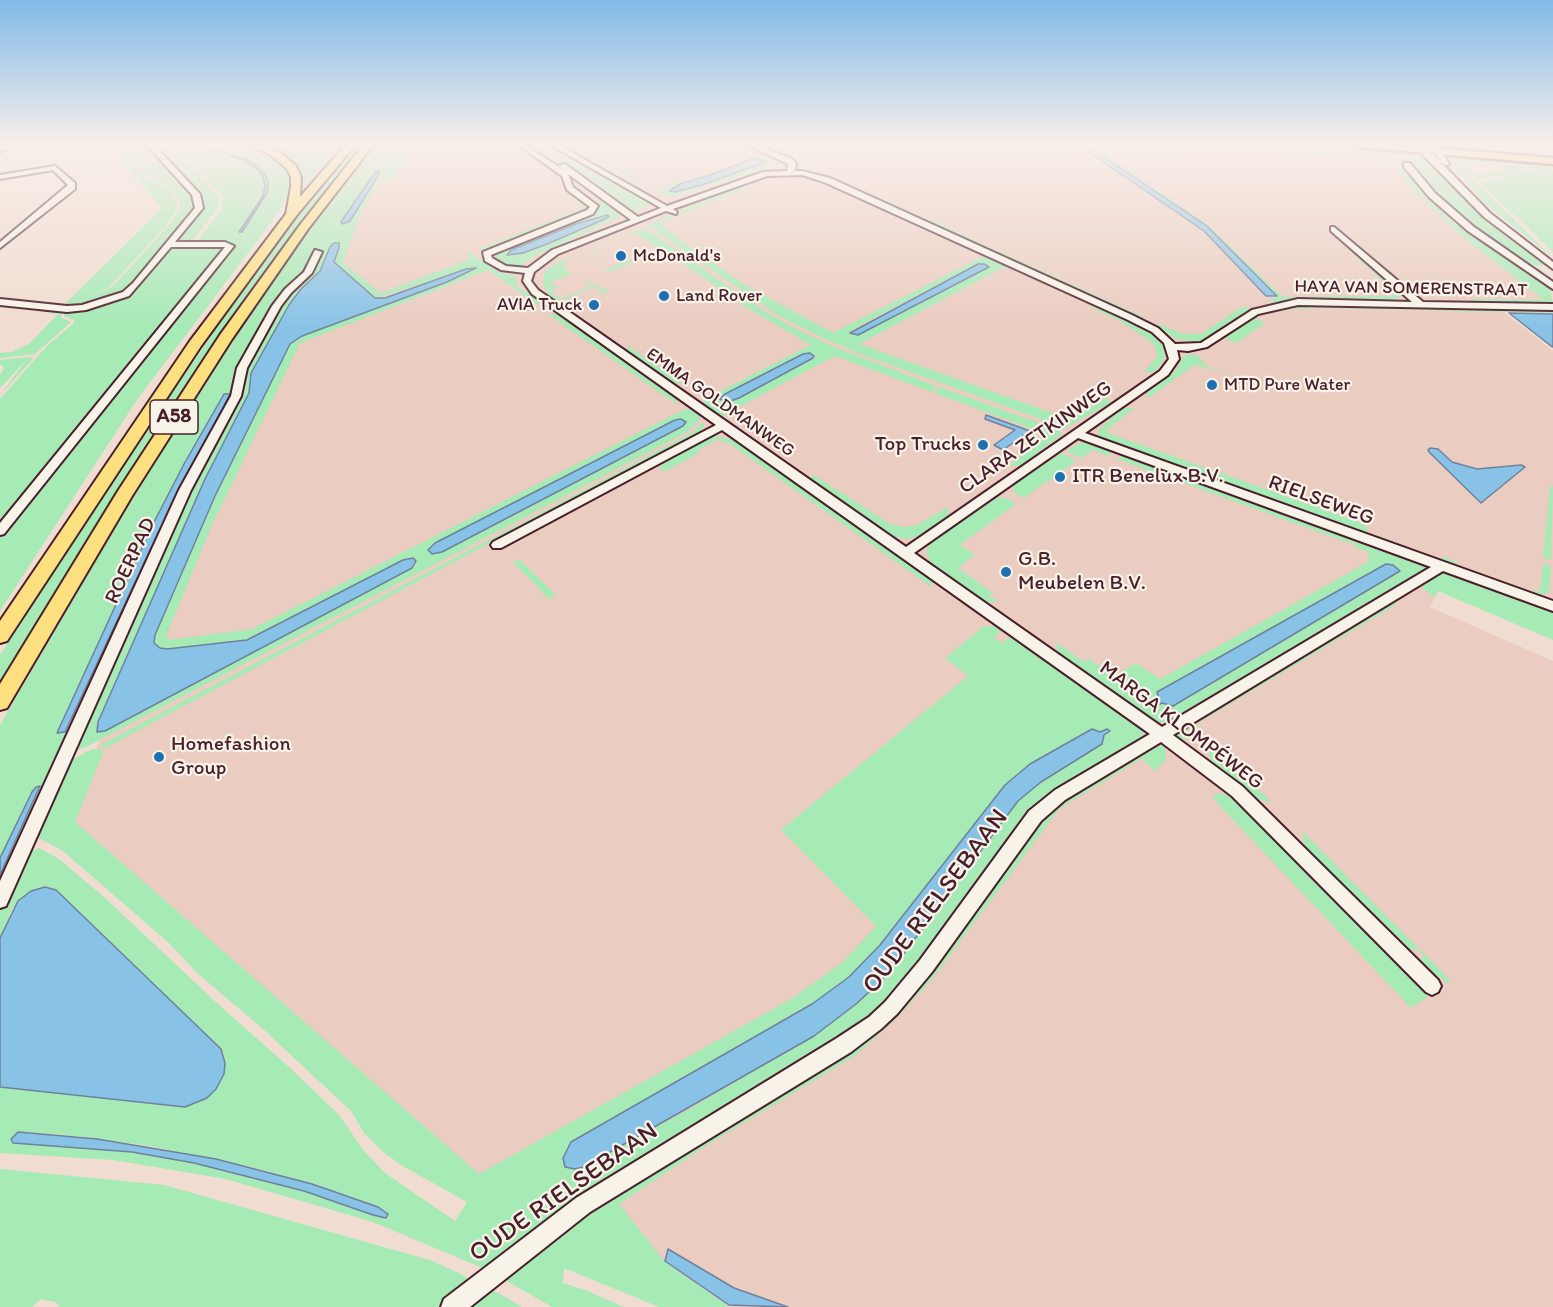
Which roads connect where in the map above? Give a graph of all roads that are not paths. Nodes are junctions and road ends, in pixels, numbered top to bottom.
1 (51, 205) edge
2 (199, 205) edge
3 (293, 205) edge
4 (300, 205) edge
5 (321, 205) edge
6 (593, 205) edge
7 (616, 205) edge
8 (669, 205) edge
9 (670, 205) edge
10 (683, 205) edge
11 (882, 205) edge
12 (1443, 205) edge
13 (1478, 205) edge
14 (1482, 205) edge
15 (675, 208) junction
16 (292, 214) junction
17 (638, 221) junction
18 (1334, 229) dead end
19 (0, 236) edge
20 (11, 236) junction
21 (168, 244) junction
22 (0, 246) edge
23 (318, 252) dead end
24 (546, 258) junction
25 (1553, 260) edge
26 (1553, 266) edge
27 (530, 271) junction
28 (1553, 286) edge
29 (0, 302) edge
30 (1419, 303) junction
31 (1553, 307) edge
32 (1172, 347) junction
33 (723, 425) junction
34 (1076, 434) junction
35 (0, 531) edge
36 (497, 545) dead end
37 (905, 554) junction
38 (1442, 566) junction
39 (1553, 606) edge
40 (0, 636) edge
41 (0, 702) edge
42 (1161, 734) junction
43 (0, 900) edge
44 (1432, 986) dead end
45 (452, 1307) edge

1 - 20 street
2 - 21 street
3 - 16 highway, A58
4 - 16 highway, A58
5 - 41 highway, A58
6 - 27 street
7 - 17 street
8 - 15 street
9 - 15 street
10 - 15 street
11 - 32 street
12 - 28 street
13 - 26 street
14 - 25 street
15 - 17 street
15 - 24 street
16 - 40 highway, A58
17 - 24 street
18 - 30 street
19 - 20 street
20 - 22 street
21 - 29 street
21 - 35 street
23 - 43 street, ROERPAD
24 - 27 street
27 - 33 street, EMMA GOLDMANWEG
30 - 31 street, HAYA VAN SOMERENSTRAAT
30 - 32 street, HAYA VAN SOMERENSTRAAT
32 - 34 street, CLARA ZETKINWEG
33 - 36 street
33 - 37 street, EMMA GOLDMANWEG
34 - 37 street, CLARA ZETKINWEG
34 - 38 street, RIELSEWEG
37 - 42 street, MARGA KLOMPÉWEG
38 - 39 street, RIELSEWEG
38 - 42 street, OUDE RIELSEBAAN
42 - 44 street, MARGA KLOMPÉWEG
42 - 45 street, OUDE RIELSEBAAN

